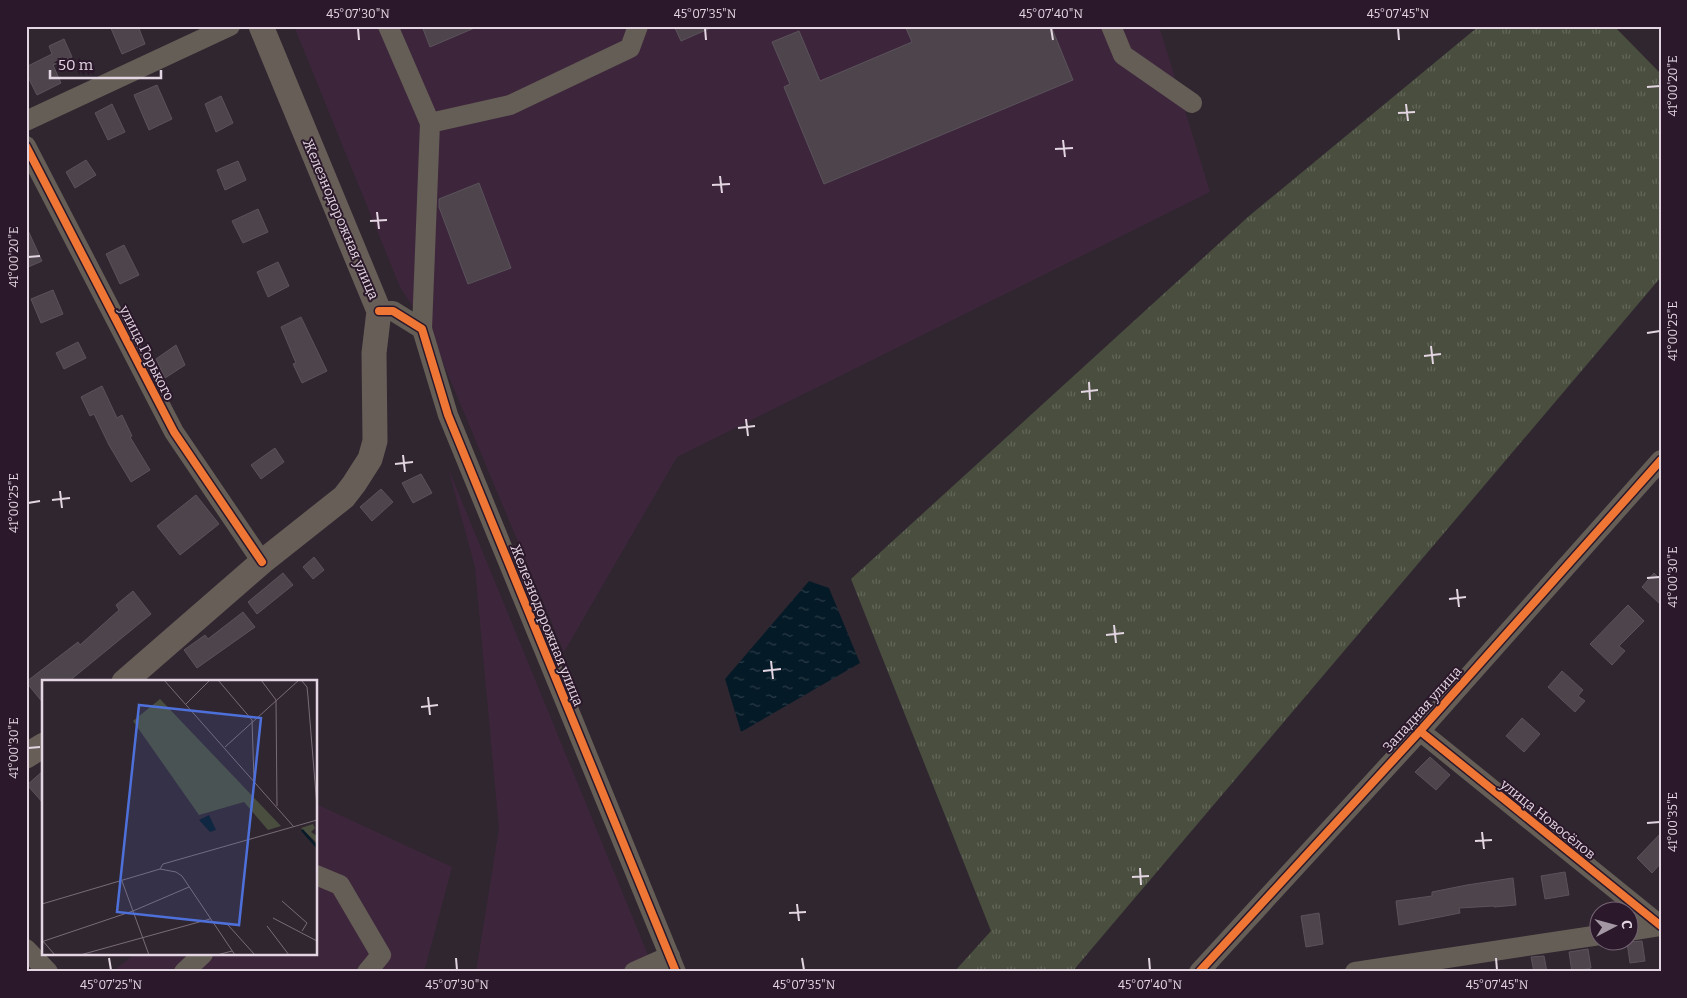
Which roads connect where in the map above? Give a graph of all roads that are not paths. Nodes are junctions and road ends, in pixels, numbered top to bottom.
1 (230, 26) edge
2 (261, 26) edge
3 (388, 26) edge
4 (638, 26) edge
5 (1111, 26) edge
6 (1192, 103) dead end
7 (26, 120) edge
8 (430, 123) junction
9 (26, 146) edge
10 (379, 311) junction
11 (422, 329) junction
12 (1661, 460) edge
13 (262, 562) junction
14 (126, 680) edge
15 (1420, 731) junction
16 (42, 746) edge
17 (26, 756) edge
18 (318, 876) edge
19 (1661, 926) edge
20 (1640, 929) edge
21 (1590, 937) edge
22 (26, 949) edge
23 (200, 956) edge
24 (673, 964) edge
25 (48, 972) edge
26 (184, 972) edge
27 (366, 972) edge
28 (634, 972) edge
29 (1199, 972) edge
30 (1355, 972) edge

1 - 7 street
2 - 10 main road, Железнодорожная улица
3 - 8 street
4 - 8 street
5 - 6 street
8 - 11 street
9 - 13 street, улица Горького
10 - 11 street, Железнодорожная улица
10 - 13 main road
11 - 24 street, Железнодорожная улица
12 - 15 street, Западная улица
13 - 14 main road
15 - 19 street, улица Новосёлов
15 - 29 street, Западная улица
16 - 17 main road
18 - 27 street
19 - 20 street
21 - 30 street
22 - 25 street
23 - 26 street
24 - 28 street

